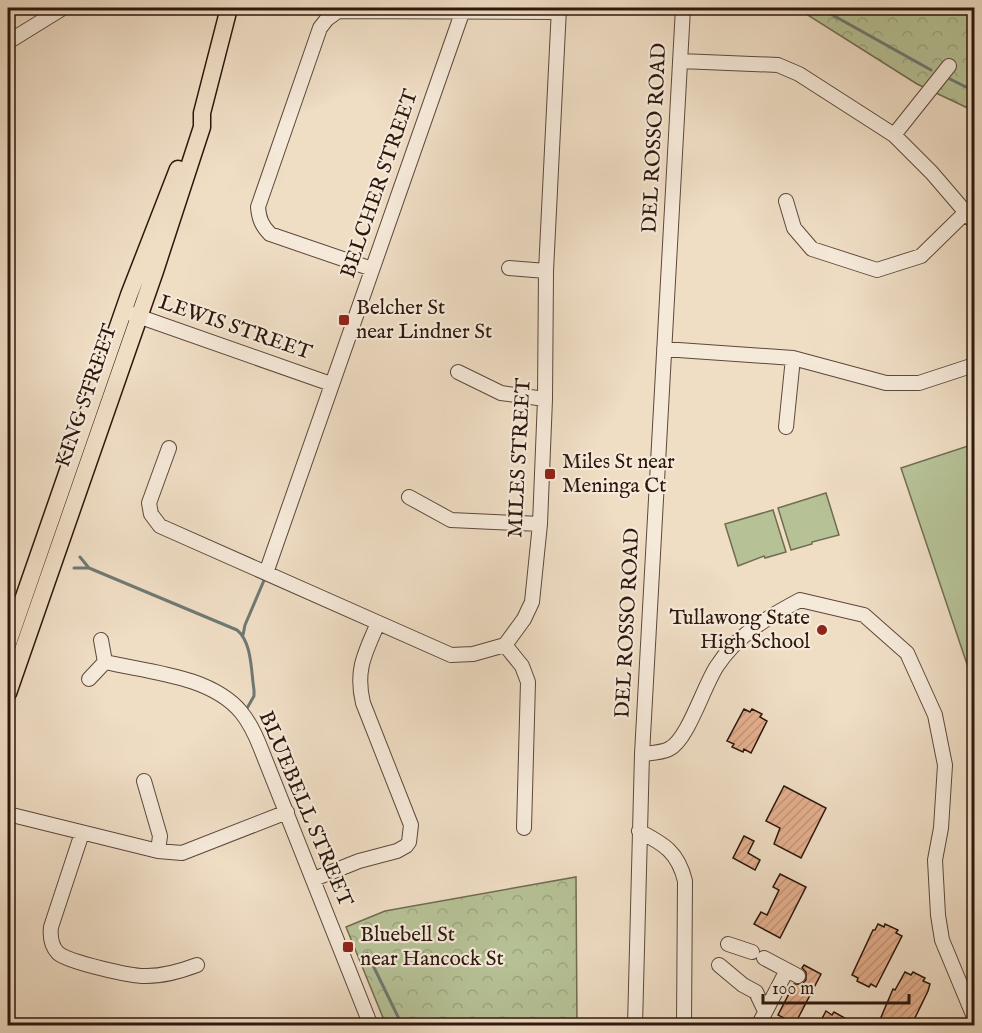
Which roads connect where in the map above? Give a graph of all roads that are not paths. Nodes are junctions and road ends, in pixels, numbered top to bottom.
1 (63, 8) edge
2 (229, 8) edge
3 (682, 8) edge
4 (559, 10) edge
5 (462, 13) junction
6 (8, 42) edge
7 (680, 61) junction
8 (949, 66) dead end
9 (894, 135) junction
10 (786, 201) dead end
11 (970, 217) edge
12 (509, 268) dead end
13 (372, 270) junction
14 (546, 271) junction
15 (132, 314) junction
16 (664, 349) junction
17 (793, 357) junction
18 (975, 365) edge
19 (458, 372) dead end
20 (331, 384) junction
21 (545, 399) junction
22 (786, 427) dead end
23 (169, 448) dead end
24 (409, 497) dead end
25 (540, 524) junction
26 (266, 573) junction
27 (378, 623) junction
28 (101, 640) dead end
29 (8, 643) edge
30 (505, 645) junction
31 (105, 662) junction
32 (89, 679) dead end
33 (8, 693) edge
34 (642, 754) junction
35 (144, 781) dead end
36 (287, 812) junction
37 (8, 813) edge
38 (524, 828) dead end
39 (639, 831) junction
40 (82, 833) junction
41 (158, 851) junction
42 (314, 879) junction
43 (728, 944) dead end
44 (197, 965) dead end
45 (719, 965) dead end
46 (765, 1011) junction
47 (975, 1017) edge
48 (371, 1026) edge
49 (635, 1026) edge
50 (684, 1026) edge
51 (758, 1026) edge

1 - 6 street
2 - 15 main road, KING STREET
3 - 7 street, DEL ROSSO ROAD
4 - 5 street
4 - 14 street, MILES STREET
5 - 13 street, BELCHER STREET
5 - 13 street
7 - 9 street
7 - 16 street, DEL ROSSO ROAD
8 - 9 street
9 - 11 street
10 - 11 street
12 - 14 street
13 - 20 street, BELCHER STREET
14 - 21 street, MILES STREET
15 - 20 street, LEWIS STREET
15 - 29 main road, KING STREET
15 - 33 main road, KING STREET
16 - 17 street
16 - 34 street, DEL ROSSO ROAD
17 - 18 street
17 - 22 street
19 - 21 street
20 - 26 street, BELCHER STREET
21 - 25 street, MILES STREET
23 - 26 street
24 - 25 street
25 - 30 street, MILES STREET
26 - 27 street
27 - 30 street
27 - 42 street
28 - 31 street
30 - 38 street
31 - 32 street
31 - 36 street, BLUEBELL STREET
34 - 39 street, DEL ROSSO ROAD
34 - 47 street
35 - 41 street
36 - 41 street
36 - 42 street, BLUEBELL STREET
37 - 40 street
39 - 49 street, DEL ROSSO ROAD
39 - 50 street
40 - 41 street
40 - 44 street
42 - 48 street, BLUEBELL STREET
43 - 46 street
45 - 46 street
46 - 51 street

